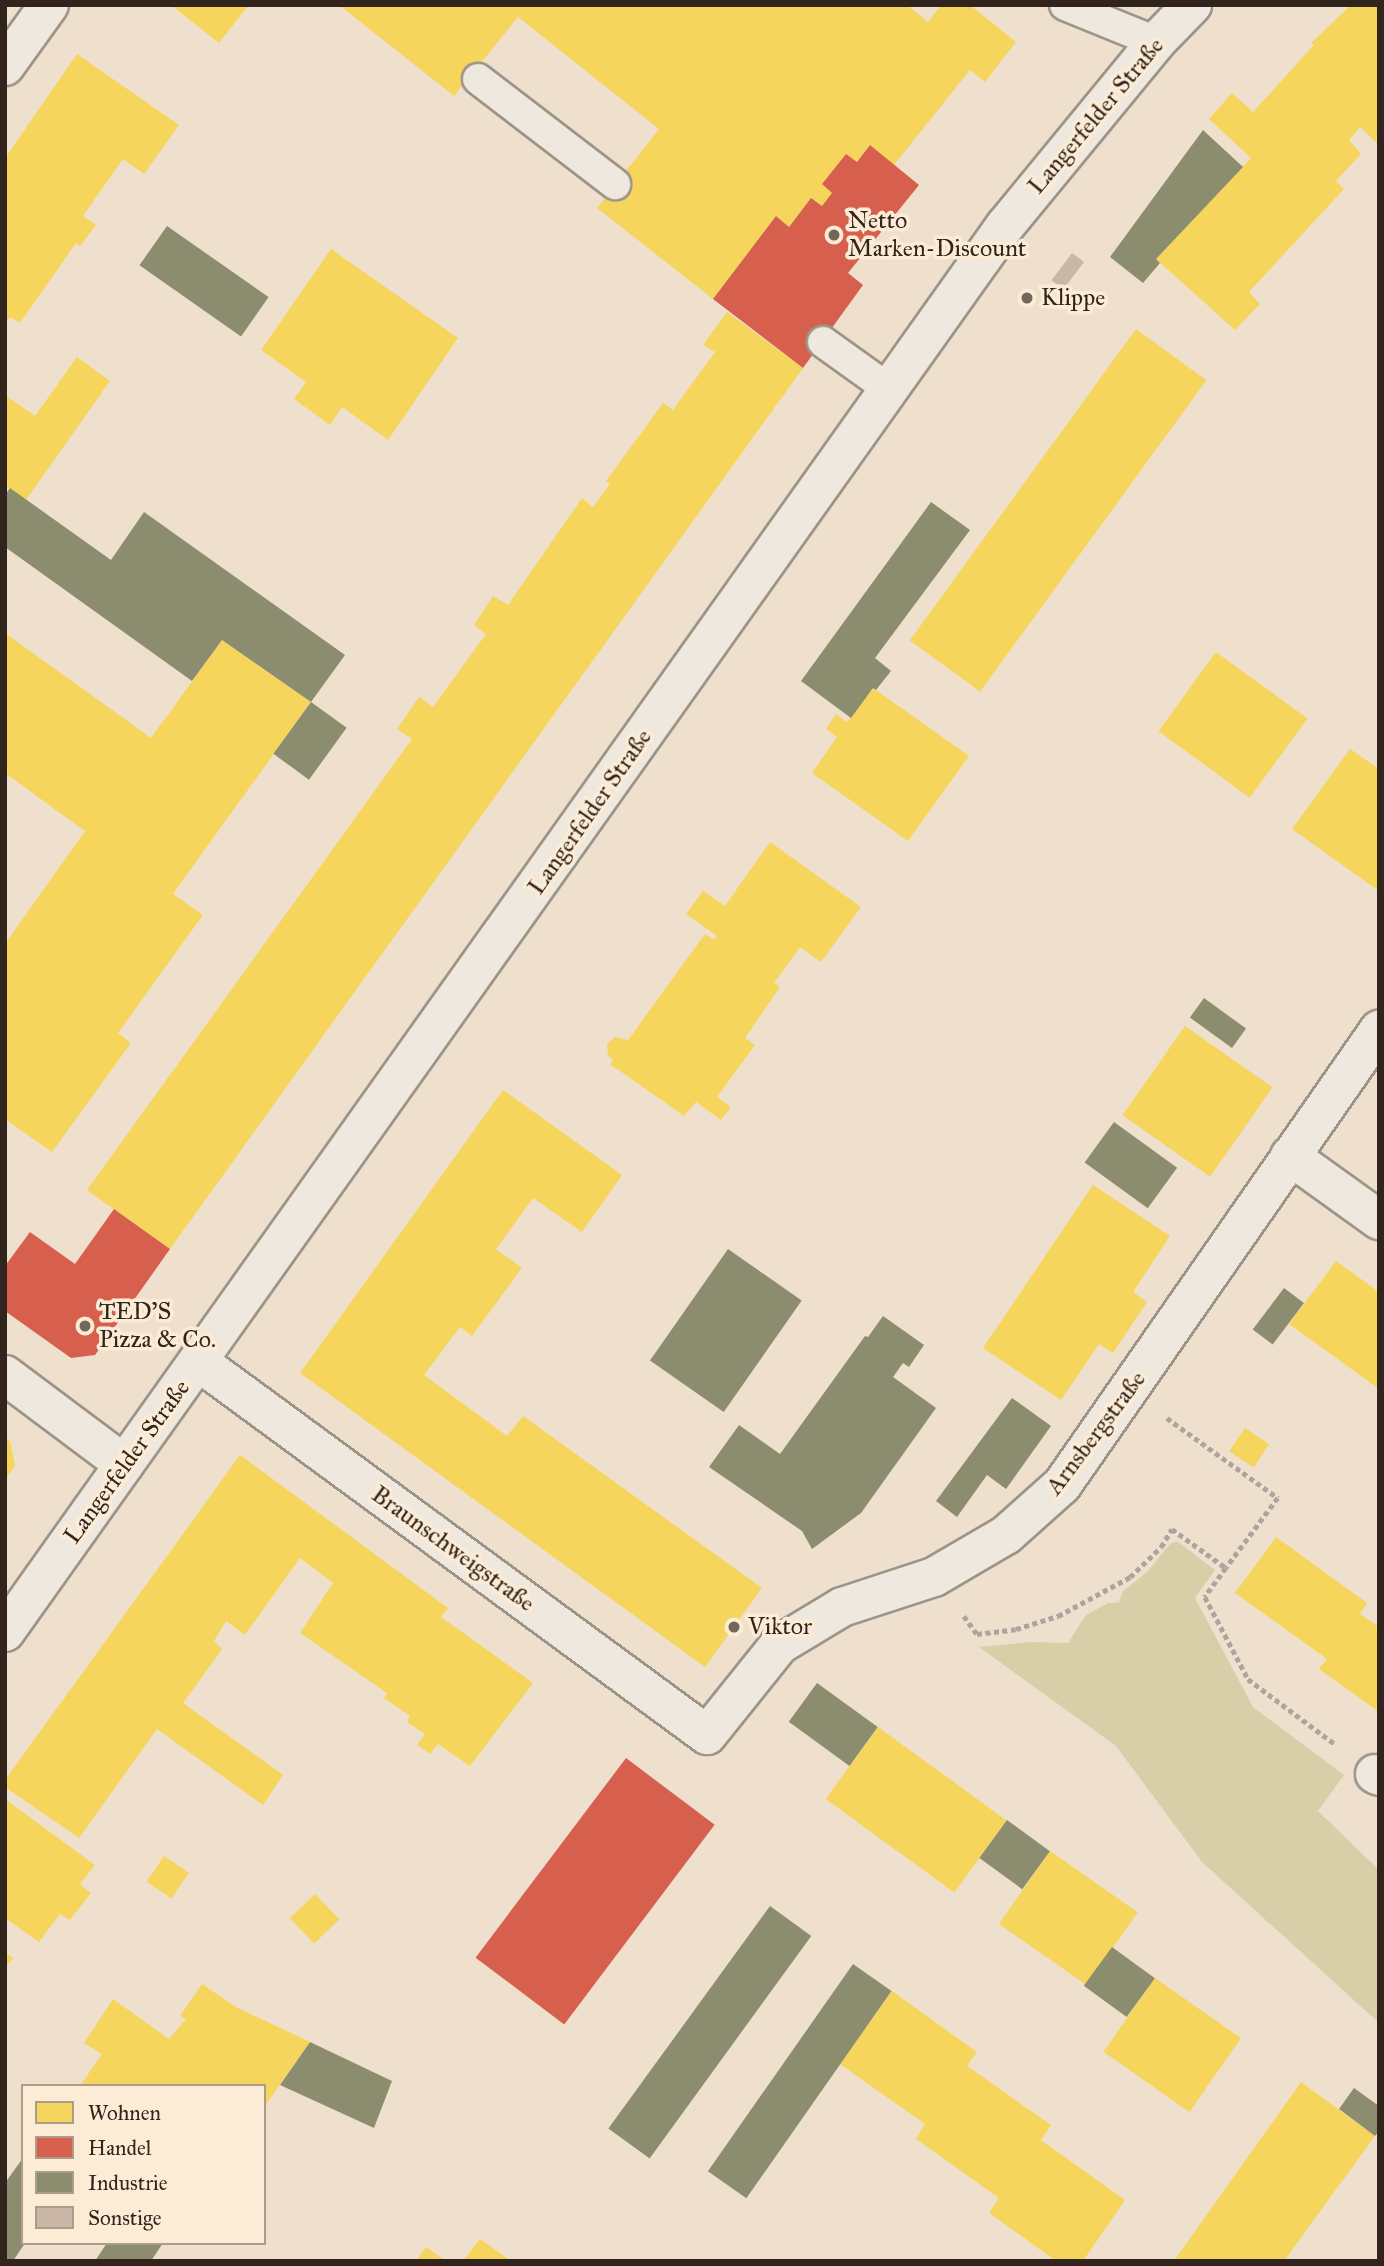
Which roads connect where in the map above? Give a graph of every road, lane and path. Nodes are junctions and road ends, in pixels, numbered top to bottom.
1 (49, 5) edge
2 (1065, 5) edge
3 (1192, 5) edge
4 (1156, 42) junction
5 (5, 66) edge
6 (478, 79) dead end
7 (615, 184) dead end
8 (823, 342) dead end
9 (890, 390) junction
10 (1379, 1030) edge
11 (1290, 1156) junction
12 (1379, 1220) edge
13 (199, 1362) junction
14 (5, 1376) edge
15 (1130, 1391) junction
16 (124, 1464) junction
17 (1226, 1568) junction
18 (934, 1577) junction
19 (5, 1632) edge
20 (707, 1735) joint
21 (1377, 1775) edge

1 - 5 main road
2 - 4 lane
3 - 4 main road, Langerfelder Straße
4 - 9 main road, Langerfelder Straße
6 - 7 lane
8 - 9 lane
9 - 13 main road, Langerfelder Straße
10 - 11 main road, Arnsbergstraße
11 - 12 main road
11 - 15 main road, Arnsbergstraße
13 - 16 main road, Langerfelder Straße
13 - 20 main road, Braunschweigstraße
14 - 16 main road
15 - 17 path
15 - 18 main road, Arnsbergstraße
16 - 19 main road, Langerfelder Straße
17 - 18 path
17 - 21 path
18 - 20 main road, Arnsbergstraße

